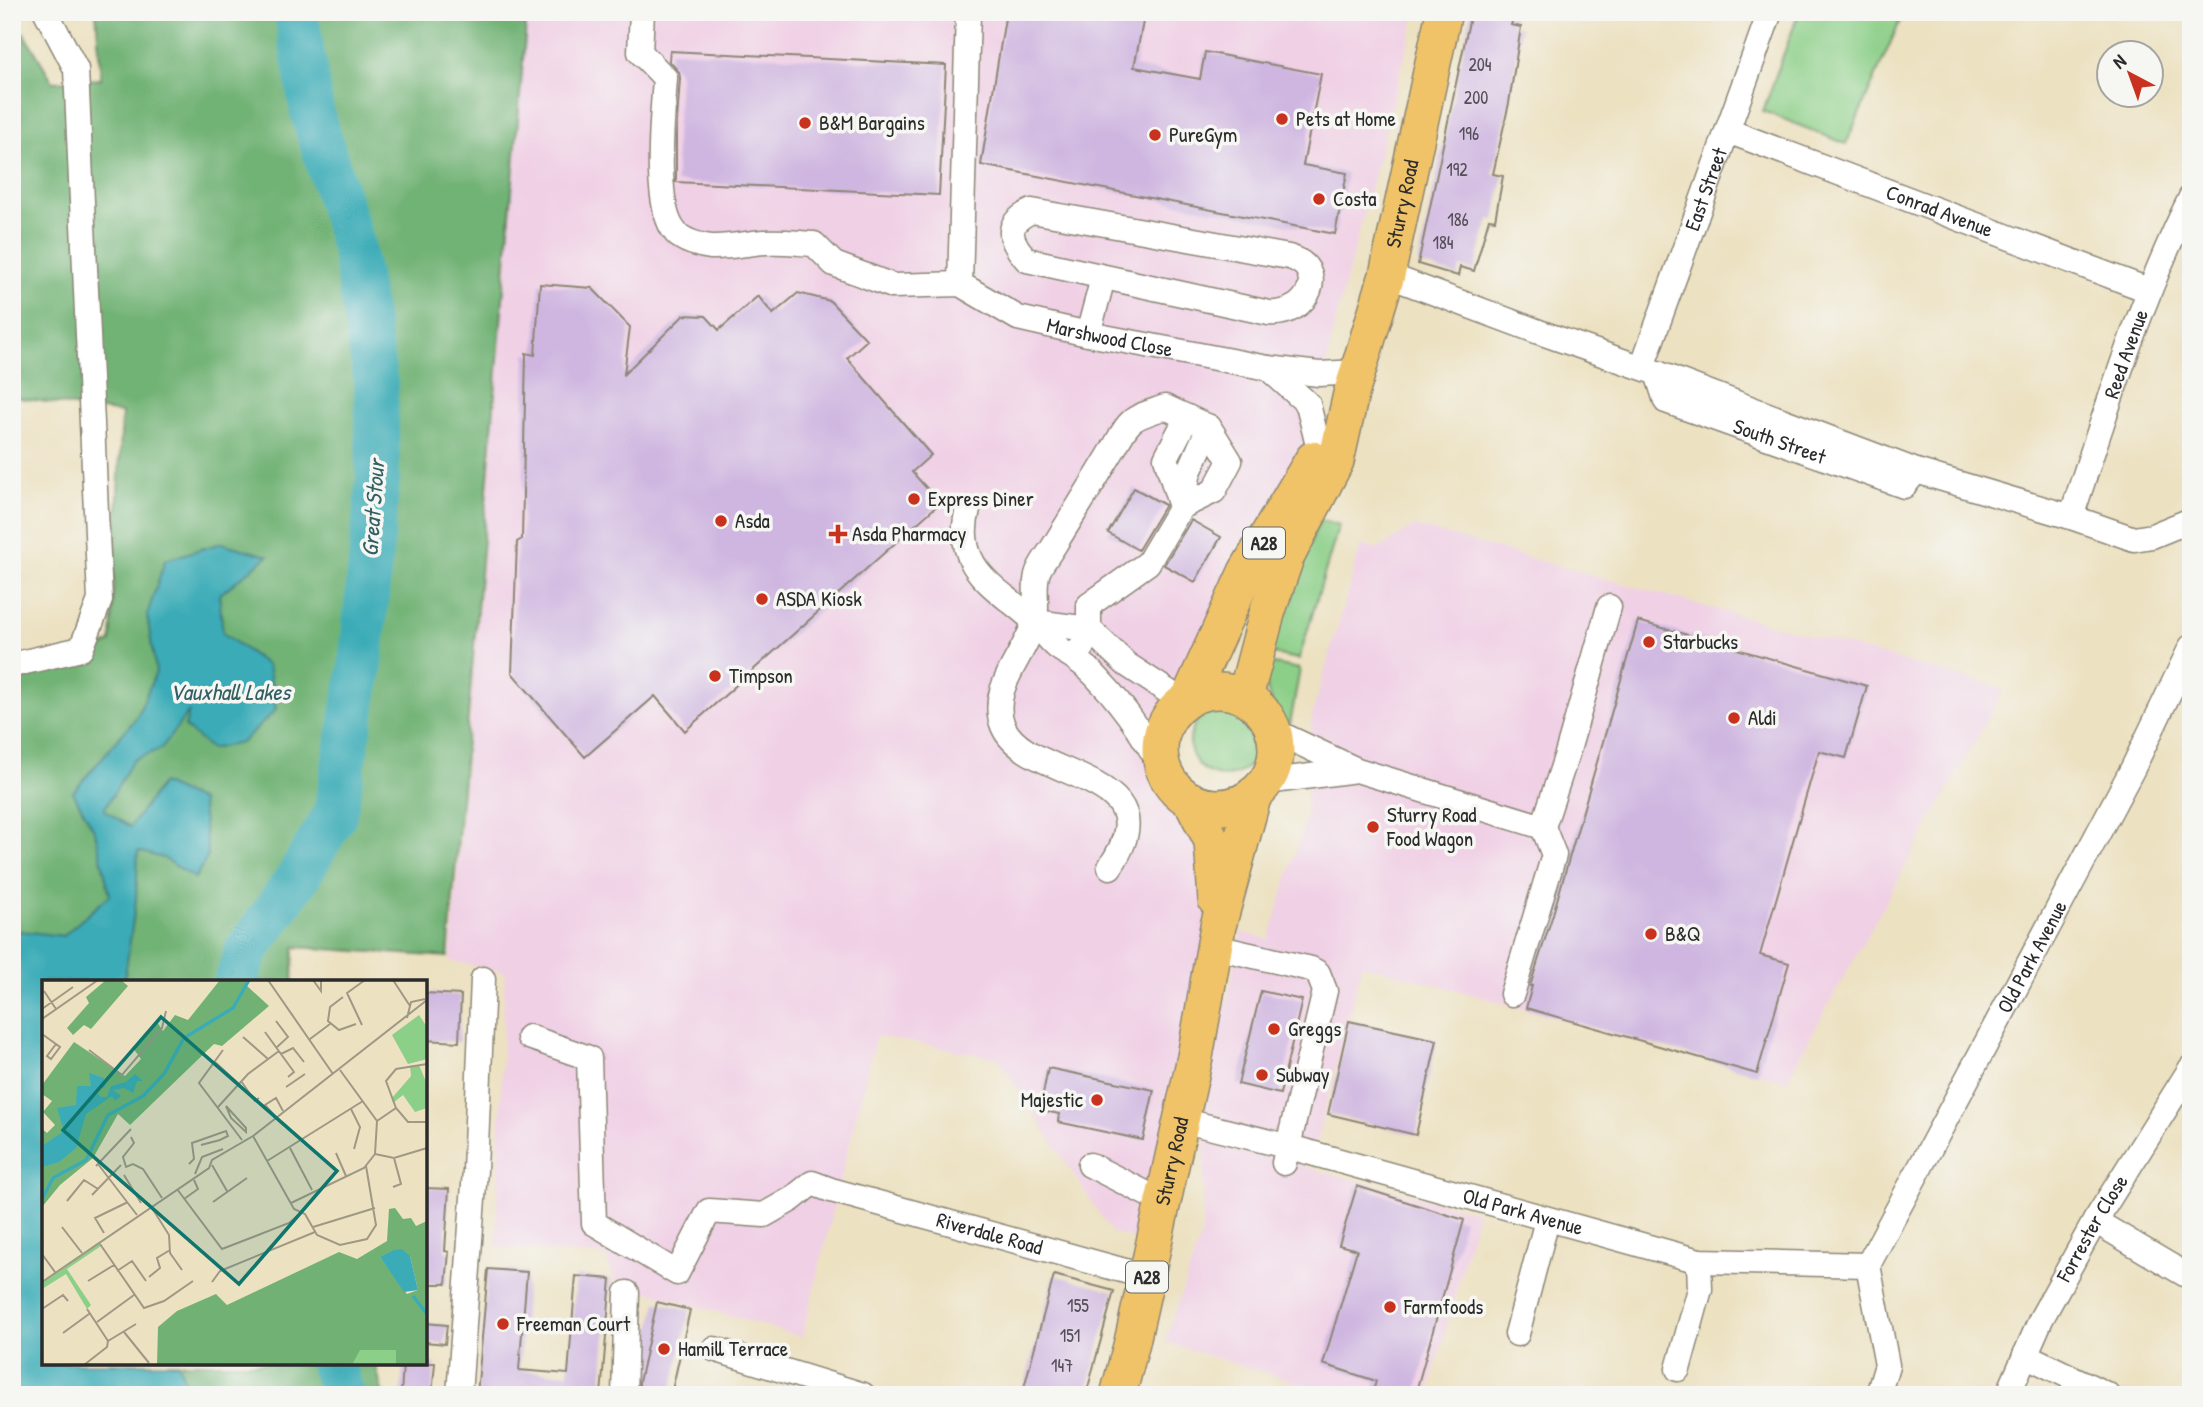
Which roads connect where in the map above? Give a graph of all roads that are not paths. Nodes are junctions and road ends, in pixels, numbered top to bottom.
1 (46, 12) edge
2 (642, 12) edge
3 (968, 12) edge
4 (1444, 12) edge
5 (1770, 12) edge
6 (1728, 131) junction
7 (2191, 197) edge
8 (1387, 275) junction
9 (1102, 278) junction
10 (960, 284) junction
11 (2148, 290) junction
12 (1088, 334) junction
13 (1268, 368) junction
14 (1650, 370) junction
15 (1354, 383) junction
16 (1198, 422) junction
17 (1319, 450) junction
18 (1181, 507) junction
19 (968, 509) dead end
20 (2071, 517) junction
21 (2191, 520) edge
22 (1609, 607) dead end
23 (1089, 617) junction
24 (1035, 621) junction
25 (2191, 647) edge
26 (1077, 659) junction
27 (12, 665) edge
28 (1245, 697) junction
29 (1187, 700) junction
30 (1274, 731) junction
31 (1357, 770) junction
32 (1260, 788) junction
33 (1180, 790) junction
34 (1543, 827) junction
35 (1110, 867) dead end
36 (1216, 936) junction
37 (483, 979) dead end
38 (1512, 995) dead end
39 (529, 1038) dead end
40 (2191, 1068) edge
41 (1181, 1120) junction
42 (1285, 1155) junction
43 (1090, 1165) dead end
44 (1163, 1202) junction
45 (1547, 1220) junction
46 (2095, 1220) junction
47 (1699, 1261) junction
48 (1868, 1265) junction
49 (2186, 1275) dead end
50 (1147, 1277) junction
51 (627, 1293) dead end
52 (1517, 1334) dead end
53 (714, 1349) dead end
54 (2025, 1355) junction
55 (1678, 1369) dead end
56 (828, 1390) edge
57 (459, 1395) edge
58 (624, 1395) edge
59 (863, 1395) edge
60 (1118, 1395) edge
61 (1878, 1395) edge
62 (2008, 1395) edge
63 (2108, 1395) edge

1 - 27 street
2 - 10 street
3 - 10 street
4 - 8 highway, Sturry Road / A28
5 - 6 street, East Street
6 - 11 street, Conrad Avenue
6 - 14 street, East Street
7 - 11 street, Reed Avenue
8 - 14 street, South Street
8 - 15 highway, Sturry Road / A28
9 - 9 street
9 - 12 street
10 - 12 street, Marshwood Close
11 - 20 street, Reed Avenue
12 - 13 street, Marshwood Close
13 - 15 street, Marshwood Close
13 - 17 street
14 - 20 street, South Street
15 - 17 highway, Sturry Road / A28
15 - 28 highway, Sturry Road / A28
16 - 18 street
16 - 18 street
16 - 24 street
17 - 29 highway, Sturry Road / A28
18 - 23 street
19 - 24 street
20 - 21 street, South Street
22 - 34 street
23 - 24 street
23 - 26 street
23 - 29 street
24 - 26 street
24 - 35 street
25 - 48 street, Old Park Avenue
26 - 33 street
28 - 29 highway
28 - 30 highway
29 - 33 highway, Sturry Road / A28
30 - 31 street
30 - 32 highway, Sturry Road / A28
31 - 32 street
31 - 34 street
32 - 33 highway
32 - 36 highway, Sturry Road / A28
33 - 36 highway, Sturry Road / A28
34 - 38 street
36 - 41 highway, Sturry Road / A28
36 - 42 street
37 - 57 street
39 - 50 street, Riverdale Road
40 - 46 street, Forrester Close
41 - 42 street, Old Park Avenue
41 - 44 highway, Sturry Road / A28
42 - 45 street, Old Park Avenue
43 - 44 street
44 - 50 highway, Sturry Road / A28
45 - 47 street, Old Park Avenue
45 - 52 street
46 - 49 street
46 - 54 street, Forrester Close
47 - 48 street, Old Park Avenue
47 - 55 street
48 - 61 street
50 - 60 highway, Sturry Road / A28
51 - 58 street
53 - 56 street
54 - 62 street, Forrester Close
54 - 63 street
56 - 59 street

